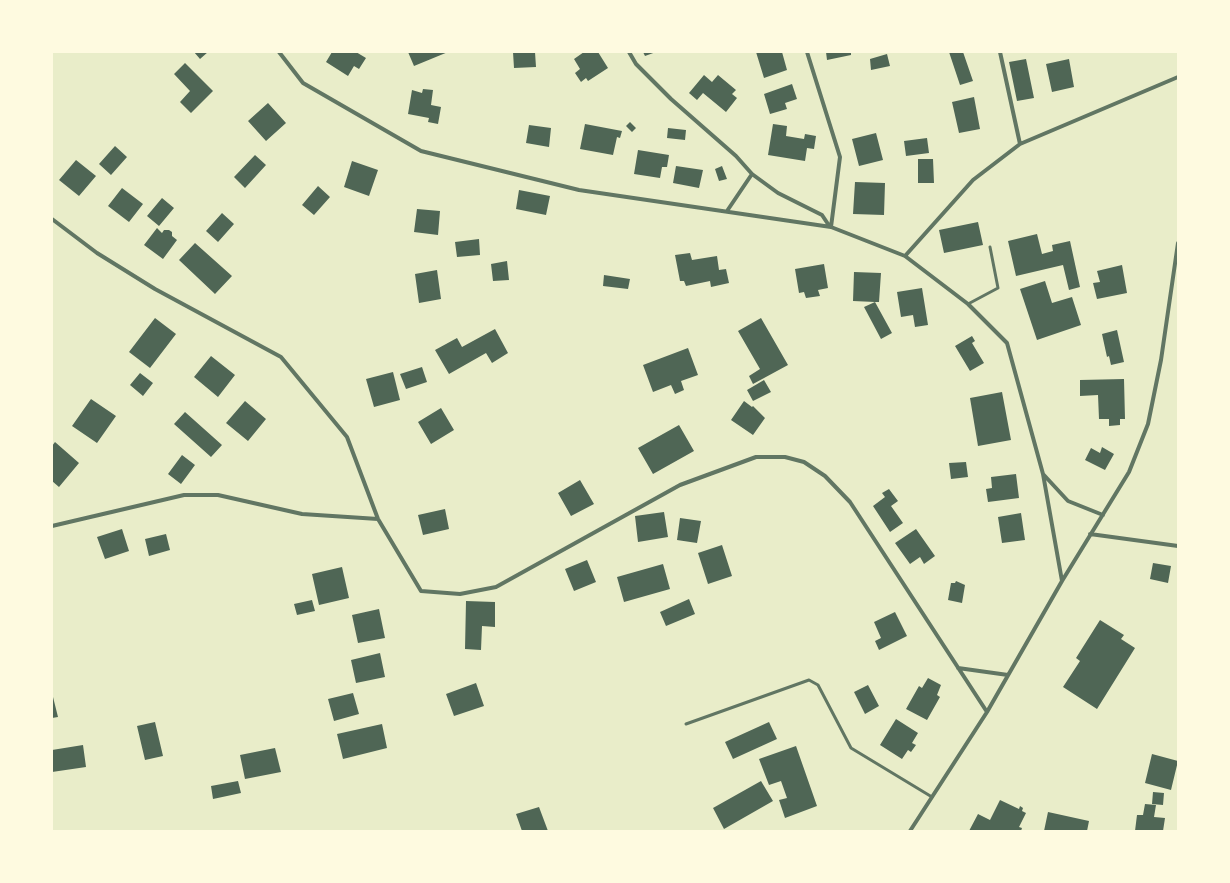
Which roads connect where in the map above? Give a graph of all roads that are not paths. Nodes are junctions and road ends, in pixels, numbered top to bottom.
1 (279, 52) edge
2 (629, 52) edge
3 (808, 52) edge
4 (1000, 52) edge
5 (1178, 77) edge
6 (1020, 144) junction
7 (752, 174) junction
8 (727, 211) junction
9 (52, 219) edge
10 (831, 227) junction
11 (1178, 243) edge
12 (990, 247) dead end
13 (905, 256) junction
14 (968, 304) junction
15 (1043, 474) junction
16 (1103, 515) junction
17 (378, 519) junction
18 (52, 526) edge
19 (1090, 534) junction
20 (1178, 546) edge
21 (1062, 581) junction
22 (958, 668) junction
23 (1008, 675) junction
24 (987, 712) junction
25 (686, 724) dead end
26 (932, 797) junction
27 (910, 831) edge

1 - 8 street
2 - 7 street
3 - 10 street
4 - 6 street
5 - 6 street
6 - 13 street
7 - 8 street
7 - 10 street
8 - 10 street
9 - 17 street
10 - 13 street
11 - 16 street
12 - 14 lane
13 - 14 street
14 - 15 street
15 - 16 street
15 - 21 street
16 - 19 street
17 - 18 street
17 - 22 street
19 - 20 street
19 - 21 street
21 - 23 street
22 - 23 street
22 - 24 street
23 - 24 street
24 - 26 street
25 - 26 lane
26 - 27 street

